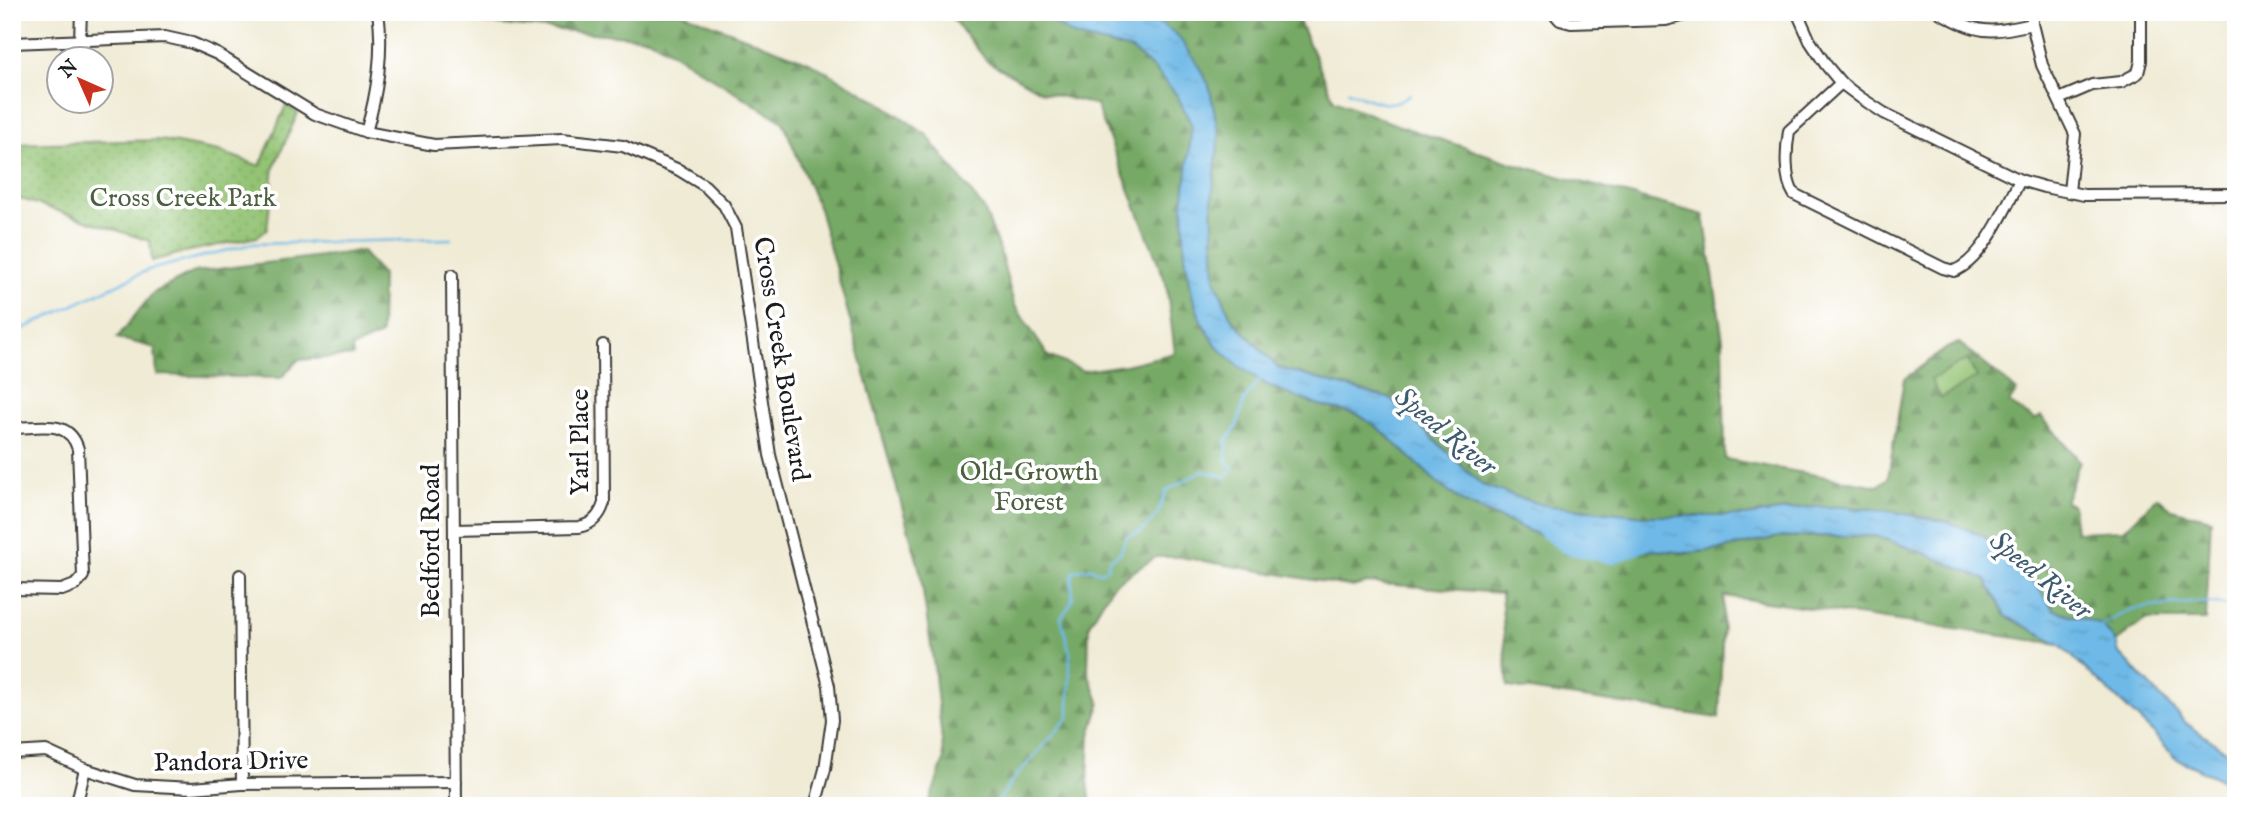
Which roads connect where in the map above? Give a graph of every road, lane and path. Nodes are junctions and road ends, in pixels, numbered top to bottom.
1 (81, 12) edge
2 (378, 12) edge
3 (1553, 12) edge
4 (1698, 12) edge
5 (1797, 12) edge
6 (1939, 12) edge
7 (2141, 12) edge
8 (1665, 16) edge
9 (2032, 18) edge
10 (80, 40) junction
11 (12, 44) edge
12 (1841, 83) junction
13 (2059, 99) junction
14 (366, 132) junction
15 (2020, 180) junction
16 (2069, 192) junction
17 (2236, 194) edge
18 (452, 275) dead end
19 (603, 345) dead end
20 (12, 428) edge
21 (454, 530) junction
22 (240, 575) dead end
23 (12, 589) edge
24 (12, 753) edge
25 (85, 769) junction
26 (456, 782) junction
27 (242, 784) junction
28 (76, 806) edge
29 (456, 806) edge
30 (815, 806) edge

1 - 10 street
2 - 14 street
3 - 8 street
4 - 8 street
5 - 12 street
6 - 9 street
7 - 13 street
9 - 13 street
10 - 11 street, Cross Creek Boulevard
10 - 14 street, Cross Creek Boulevard
12 - 15 street
12 - 15 street
13 - 16 street
14 - 30 street, Cross Creek Boulevard
15 - 16 street
16 - 17 street
18 - 21 street, Bedford Road
19 - 21 street, Yarl Place
20 - 23 street
21 - 26 street, Bedford Road
22 - 27 street
24 - 25 street, Pandora Drive
25 - 27 street, Pandora Drive
25 - 28 street
26 - 27 street, Pandora Drive
26 - 29 street, Bedford Road

